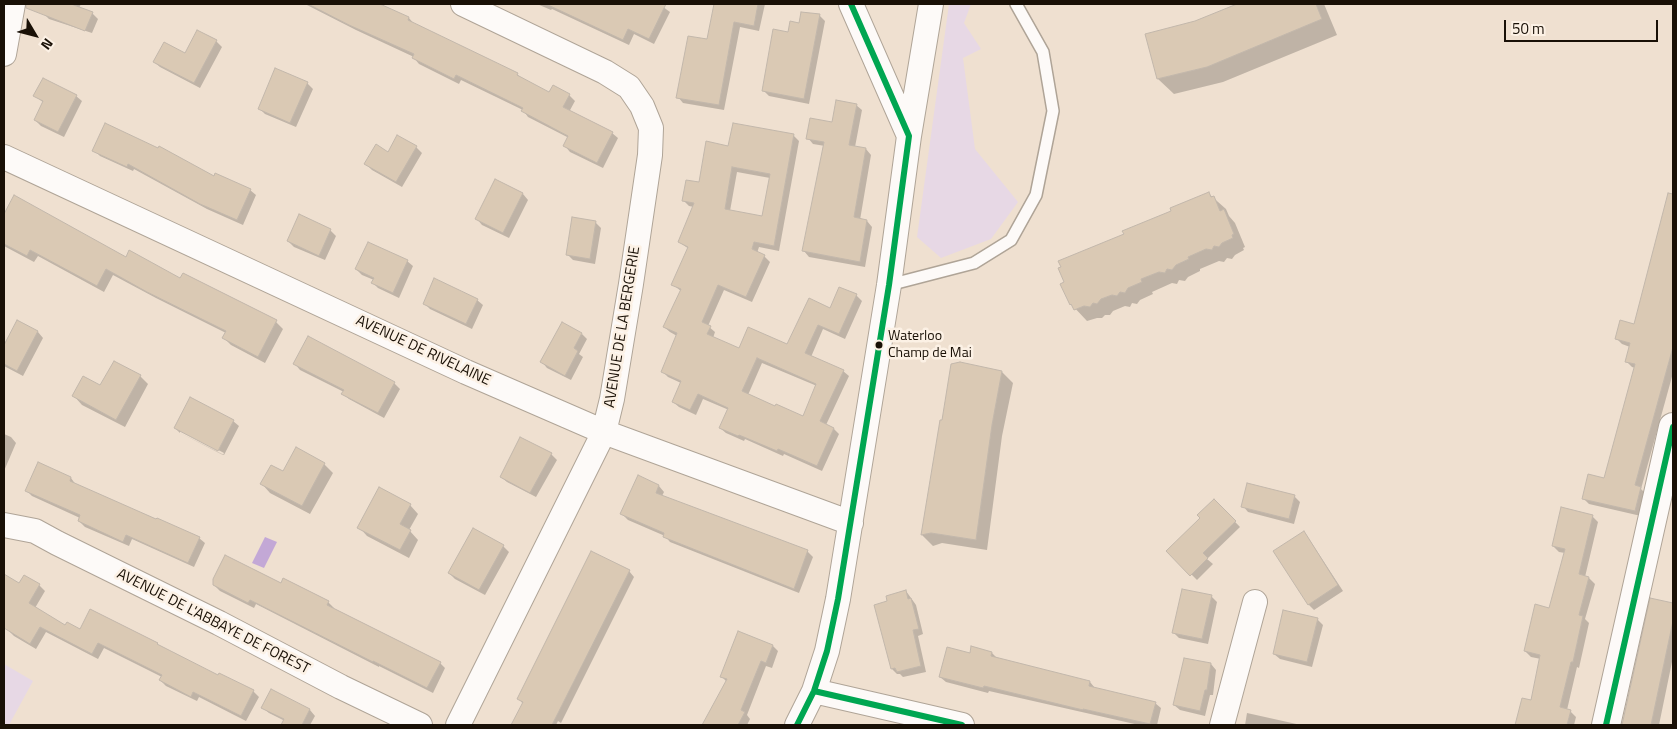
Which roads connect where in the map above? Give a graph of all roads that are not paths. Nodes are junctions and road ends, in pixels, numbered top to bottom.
1 (13, 4) edge
2 (463, 4) edge
3 (851, 4) edge
4 (931, 4) edge
5 (1016, 4) edge
6 (4, 54) edge
7 (909, 136) junction
8 (4, 157) edge
9 (890, 285) junction
10 (1673, 427) edge
11 (604, 432) junction
12 (851, 523) junction
13 (4, 525) edge
14 (1255, 602) dead end
15 (814, 691) junction
16 (420, 725) edge
17 (458, 725) edge
18 (797, 725) edge
19 (962, 725) edge
20 (1222, 725) edge
21 (1606, 725) edge

1 - 6 street
2 - 11 street, AVENUE DE LA BERGERIE
3 - 7 street
4 - 7 street
5 - 9 lane
7 - 9 street
8 - 11 street, AVENUE DE RIVELAINE
9 - 12 street
10 - 21 street
11 - 12 street, AVENUE DE RIVELAINE
11 - 17 street, AVENUE DE LA BERGERIE
12 - 15 street
13 - 16 street, AVENUE DE L'ABBAYE DE FOREST
14 - 20 street
15 - 18 street
15 - 19 street

